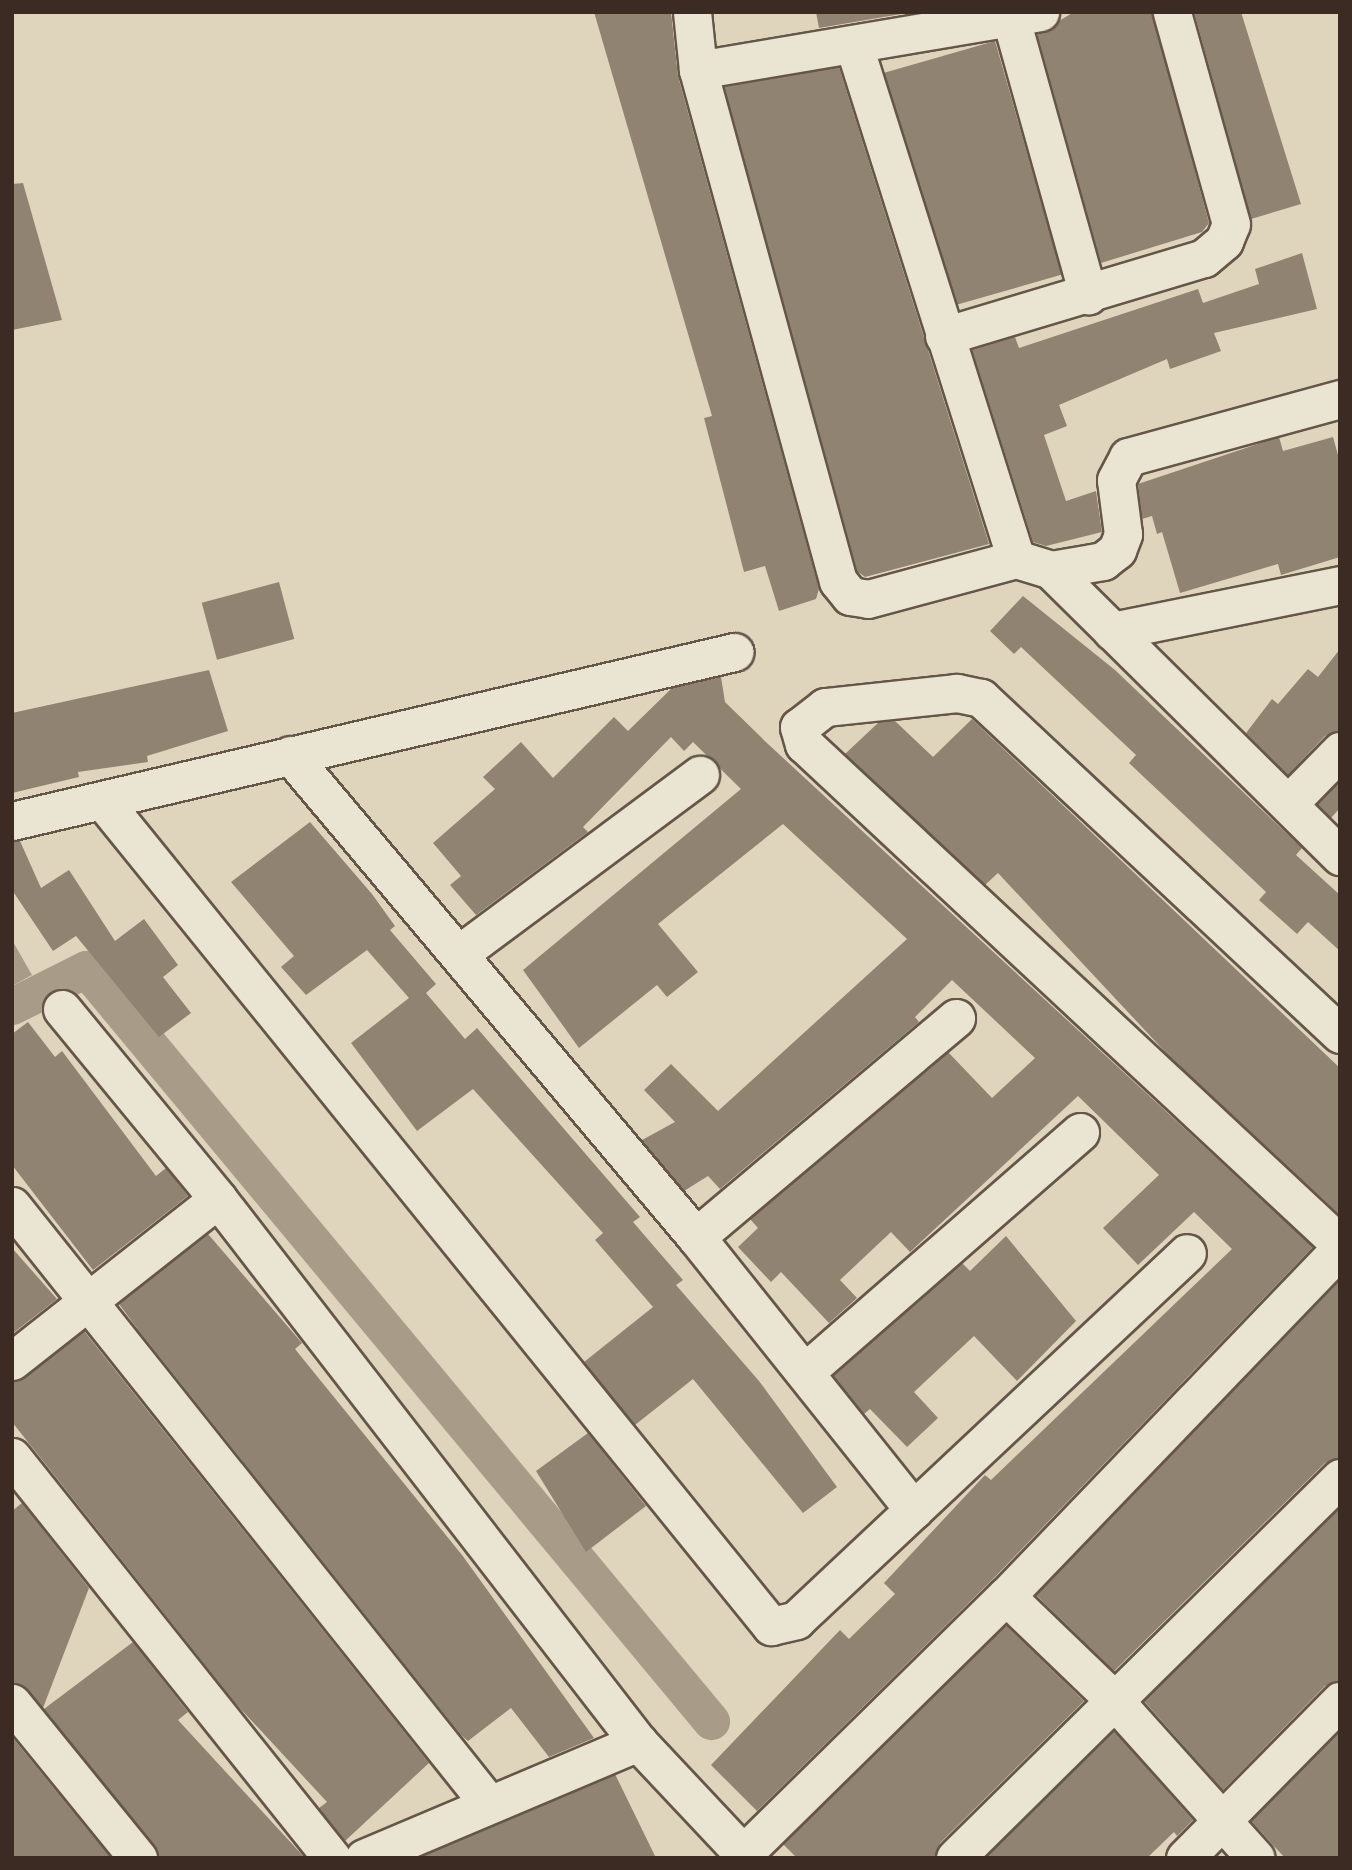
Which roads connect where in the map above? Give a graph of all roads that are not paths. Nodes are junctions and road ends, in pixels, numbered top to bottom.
1 (692, 12) edge
2 (1172, 12) edge
3 (1026, 16) edge
4 (855, 48) junction
5 (698, 70) junction
6 (1088, 295) junction
7 (944, 336) junction
8 (1340, 399) edge
9 (1016, 559) junction
10 (1051, 570) junction
11 (1340, 585) edge
12 (1112, 631) junction
13 (734, 652) dead end
14 (1340, 751) edge
15 (290, 755) junction
16 (700, 775) dead end
17 (103, 801) junction
18 (1289, 803) junction
19 (12, 821) edge
20 (1340, 856) edge
21 (460, 953) junction
22 (62, 1009) dead end
23 (956, 1018) dead end
24 (1340, 1034) edge
25 (1080, 1132) dead end
26 (218, 1199) junction
27 (12, 1206) edge
28 (696, 1237) junction
29 (1340, 1247) edge
30 (1187, 1254) dead end
31 (86, 1303) junction
32 (12, 1361) edge
33 (805, 1372) junction
34 (12, 1457) edge
35 (1340, 1478) edge
36 (914, 1510) junction
37 (1006, 1596) junction
38 (1114, 1700) junction
39 (1340, 1701) edge
40 (12, 1703) edge
41 (638, 1742) junction
42 (488, 1803) junction
43 (1222, 1822) junction
44 (743, 1856) edge
45 (138, 1858) edge
46 (332, 1858) edge
47 (364, 1858) edge
48 (955, 1858) edge
49 (1185, 1858) edge
50 (1256, 1858) edge

1 - 5 street
2 - 6 street
3 - 4 street
3 - 6 street
4 - 5 street
4 - 7 street
5 - 9 street
6 - 7 street
7 - 9 street
8 - 10 street
9 - 10 street
10 - 12 street
11 - 12 street
12 - 18 street
13 - 15 street
14 - 18 street
15 - 17 street
15 - 21 street
16 - 21 street
17 - 19 street
17 - 36 street
18 - 20 street
21 - 28 street
22 - 26 street
23 - 28 street
24 - 29 street
25 - 33 street
26 - 31 street
26 - 41 street
27 - 31 street
28 - 33 street
29 - 37 street
30 - 36 street
31 - 32 street
31 - 42 street
33 - 36 street
34 - 46 street
35 - 38 street
37 - 38 street
37 - 44 street
38 - 43 street
38 - 48 street
39 - 43 street
40 - 45 street
41 - 42 street
41 - 44 street
42 - 47 street
43 - 49 street
43 - 50 street

